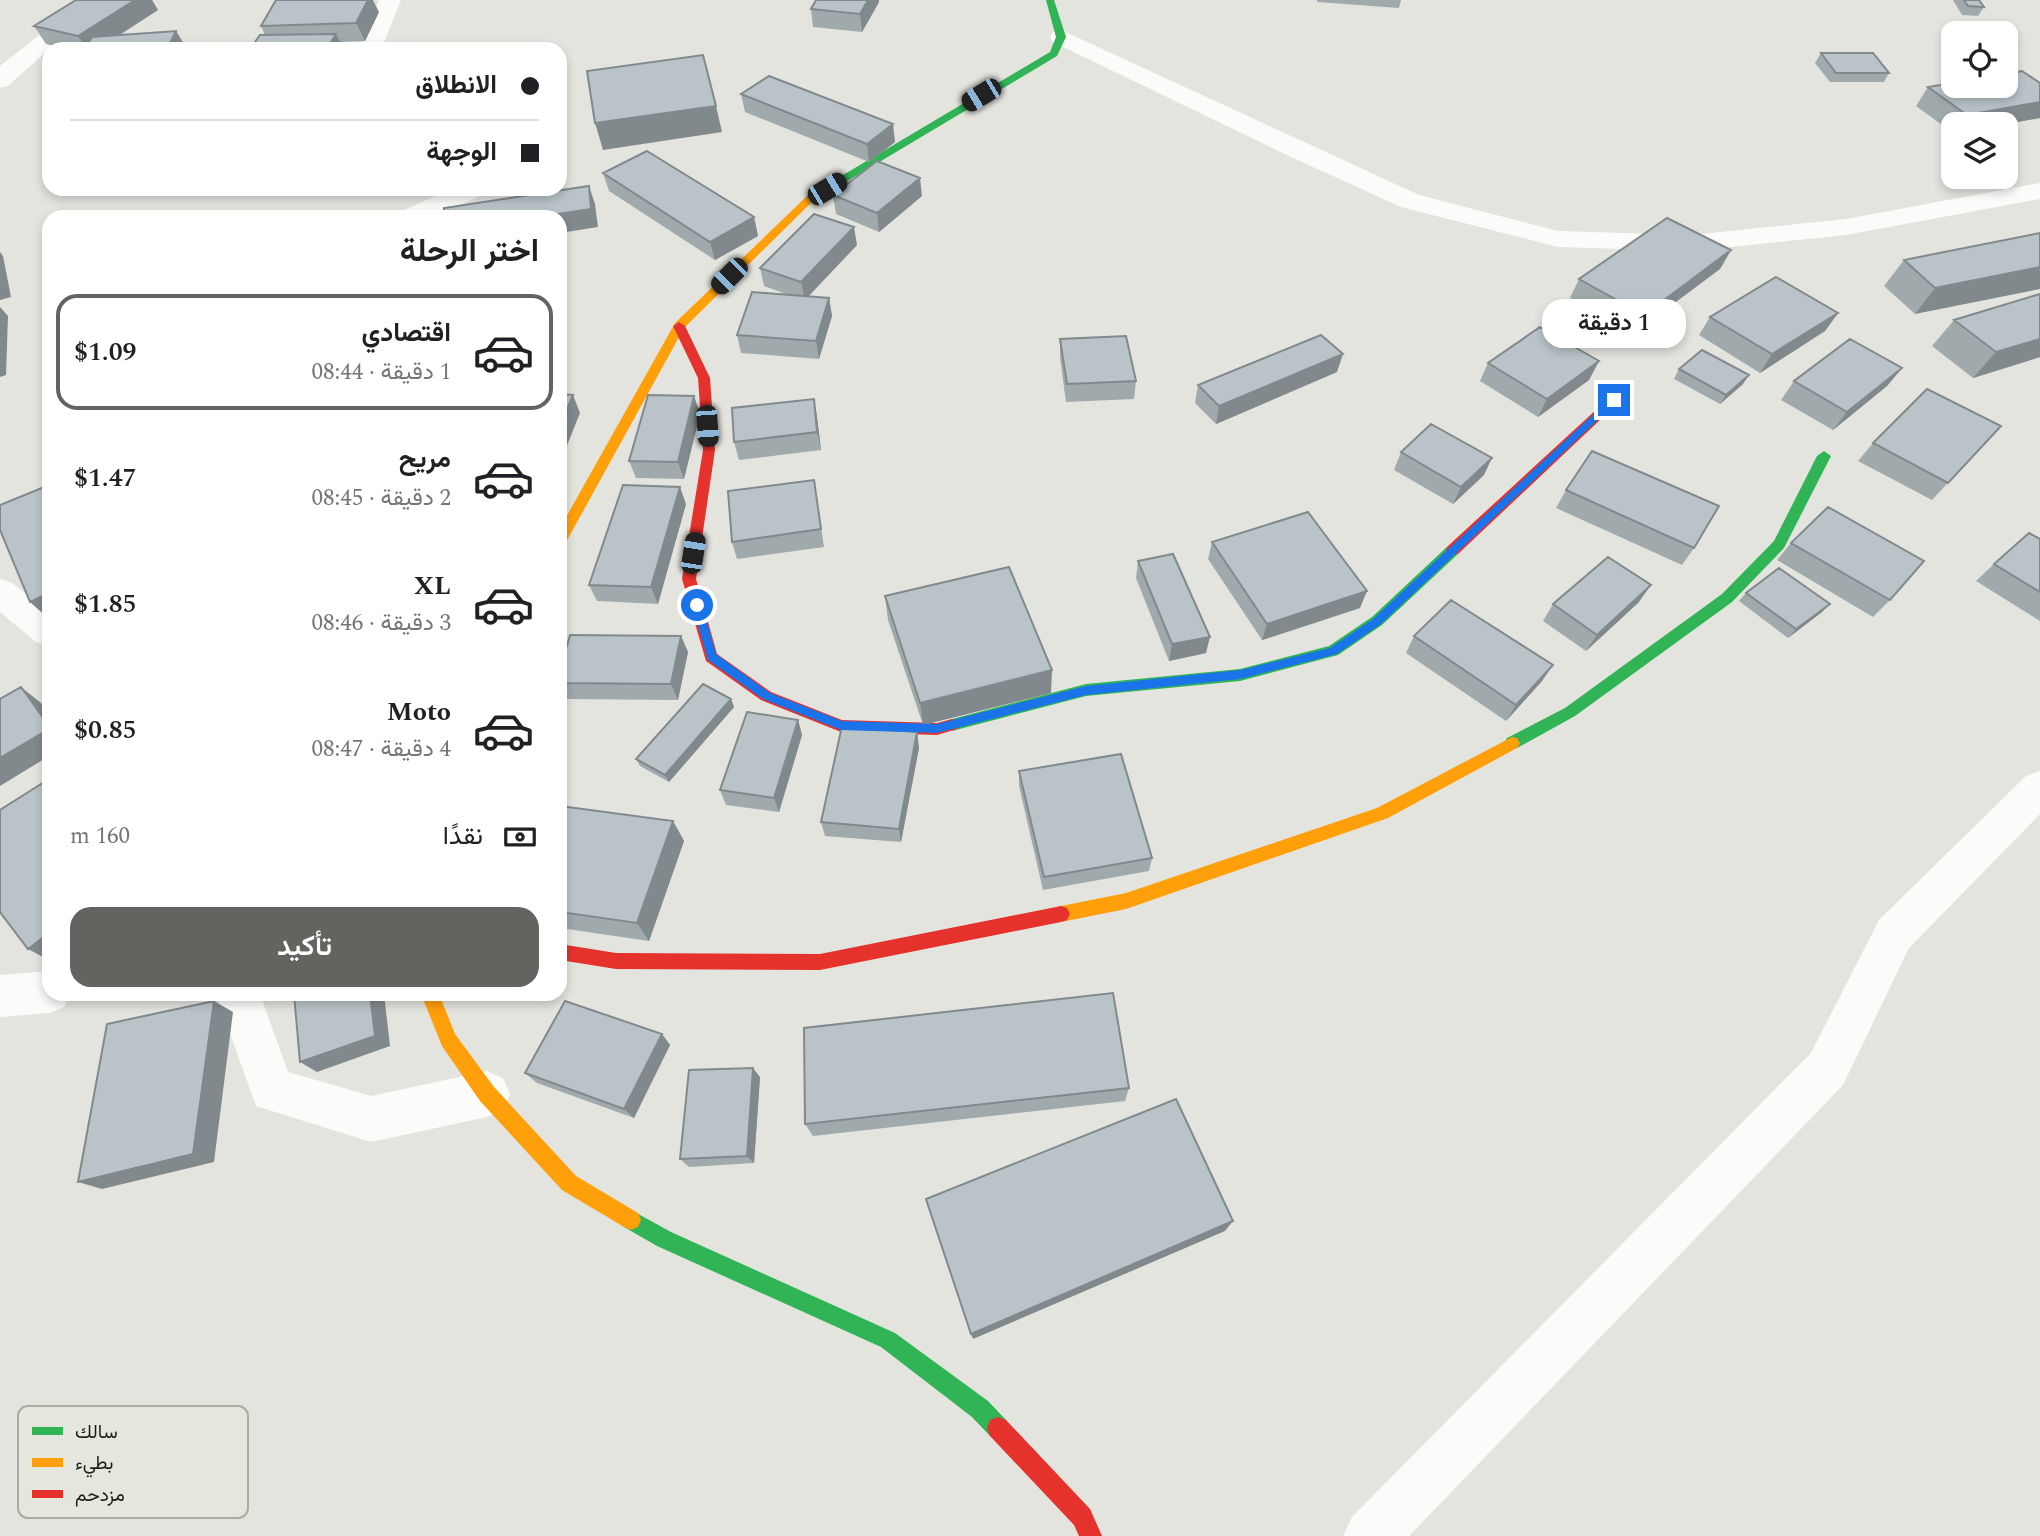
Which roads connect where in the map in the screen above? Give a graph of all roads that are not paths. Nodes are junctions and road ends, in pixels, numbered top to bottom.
1 (108, 0) edge
2 (390, 0) edge
3 (1050, 0) edge
4 (1060, 37) junction
5 (45, 42) edge
6 (373, 42) edge
7 (42, 44) edge
8 (0, 81) edge
9 (2040, 191) edge
10 (458, 196) edge
11 (426, 210) edge
12 (679, 326) junction
13 (1614, 400) dead end
14 (1824, 456) dead end
15 (567, 527) edge
16 (0, 592) edge
17 (42, 626) edge
18 (2040, 789) edge
19 (567, 953) edge
20 (42, 993) edge
21 (0, 996) edge
22 (240, 1001) edge
23 (433, 1001) edge
24 (487, 1094) junction
25 (1091, 1536) edge
26 (1371, 1536) edge

1 - 5 street
2 - 6 street
3 - 4 street
4 - 9 street
4 - 12 street
7 - 8 street
10 - 11 street
12 - 13 street
12 - 15 street
14 - 19 street
16 - 17 street
18 - 26 street
20 - 21 street
22 - 24 street
23 - 24 street
24 - 25 street

